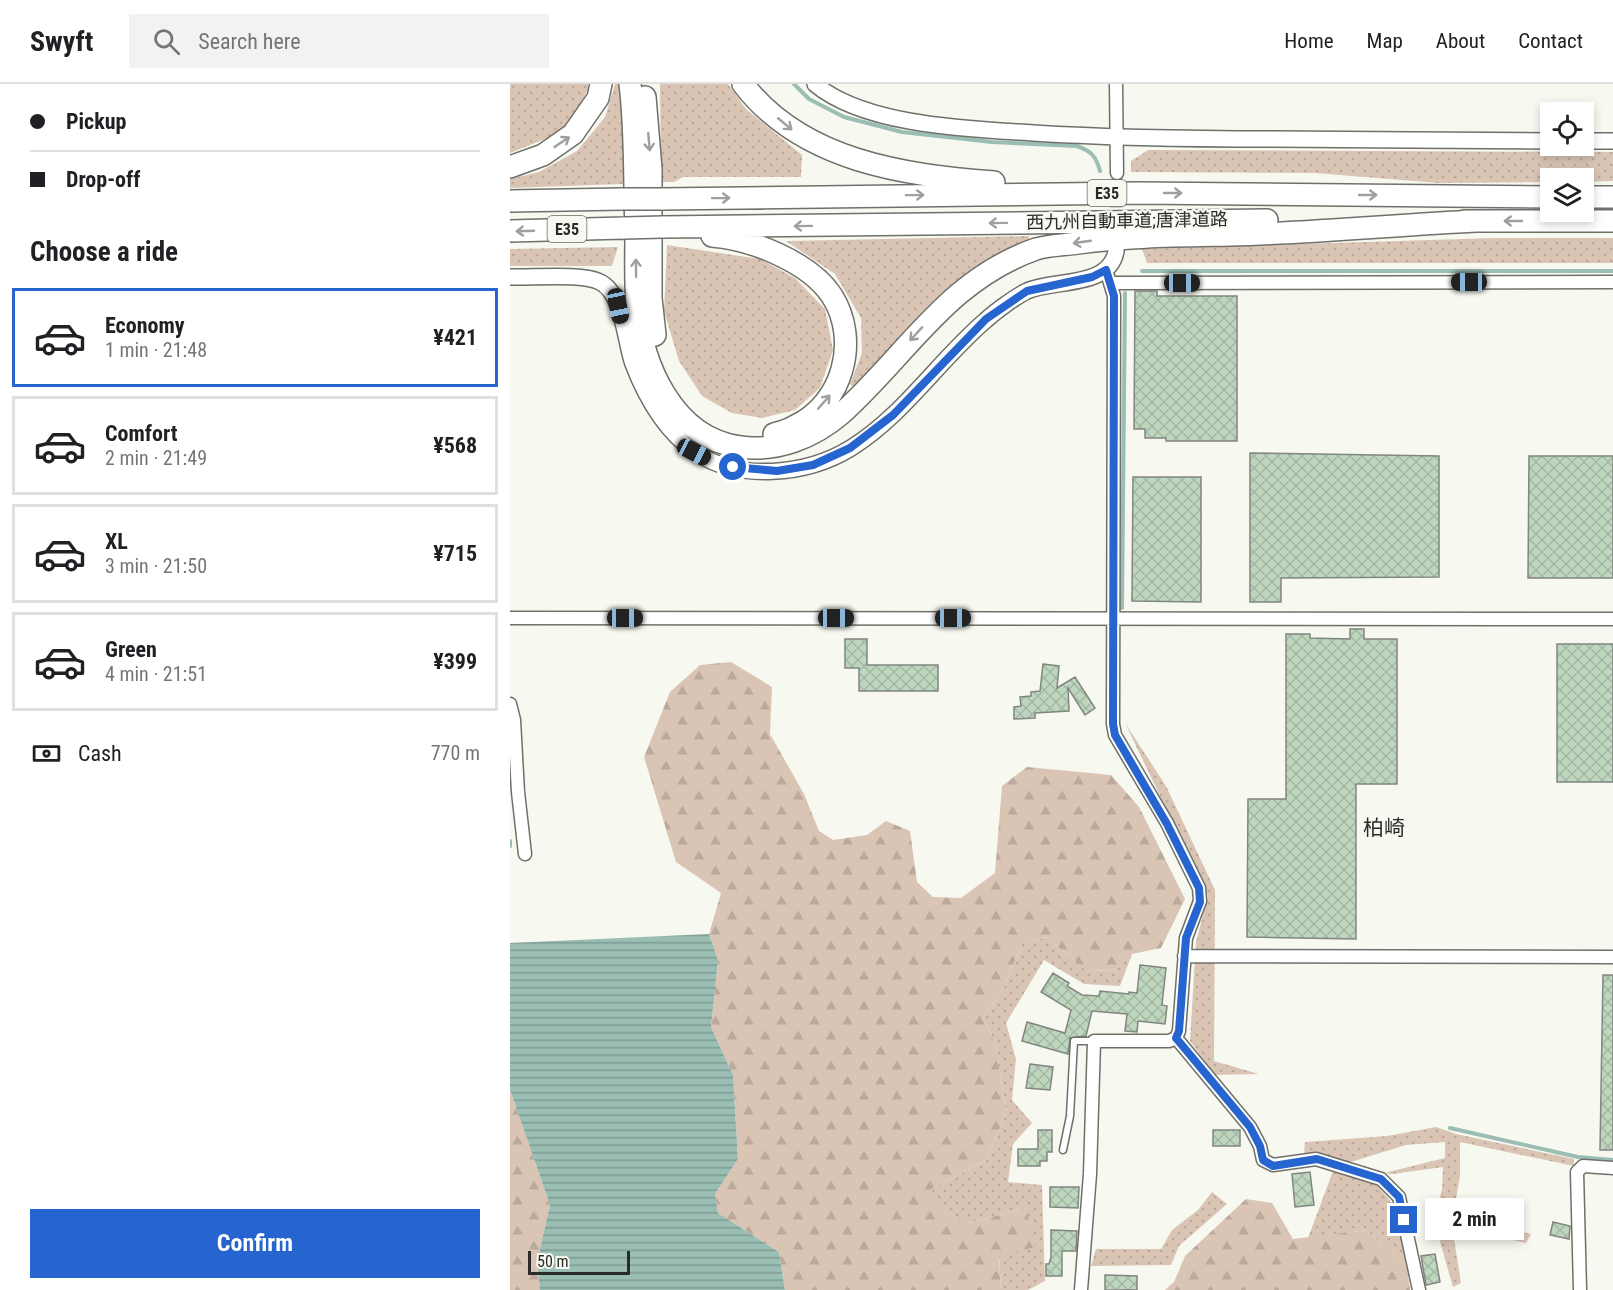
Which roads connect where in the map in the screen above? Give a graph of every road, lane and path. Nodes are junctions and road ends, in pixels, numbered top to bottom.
1 (601, 84) edge
2 (630, 84) edge
3 (644, 84) edge
4 (743, 84) edge
5 (815, 84) edge
6 (1116, 84) edge
7 (1116, 138) junction
8 (1540, 141) edge
9 (1594, 141) edge
10 (1613, 141) edge
11 (510, 167) edge
12 (1117, 173) tunnel mouth
13 (1138, 193) junction
14 (1540, 196) edge
15 (1594, 197) edge
16 (1613, 197) edge
17 (510, 201) edge
18 (1476, 221) junction
19 (1613, 221) edge
20 (648, 229) junction
21 (510, 231) edge
22 (1116, 251) dead end
23 (510, 277) edge
24 (1108, 277) junction
25 (1613, 282) edge
26 (510, 618) edge
27 (1113, 618) junction
28 (1613, 620) edge
29 (510, 704) edge
30 (525, 855) dead end
31 (1184, 956) junction
32 (1613, 957) edge
33 (1176, 1038) junction
34 (1094, 1041) junction
35 (1063, 1150) dead end
36 (1613, 1168) edge
37 (1081, 1290) edge
38 (1419, 1290) edge
39 (1580, 1290) edge

11 -> 1 highway
18 -> 2 highway
3 -> 20 highway
4 -> 13 highway
5 - 7 street
6 - 7 street
7 - 8 street
7 - 12 street
9 - 10 street
13 -> 14 highway, 西九州自動車道;唐津道路 / E35
17 -> 13 highway, 西九州自動車道;唐津道路 / E35
15 - 16 highway
19 -> 18 highway, 西九州自動車道;唐津道路 / E35
18 -> 20 highway, 西九州自動車道;唐津道路 / E35
20 -> 21 highway, E35
22 - 24 street
23 - 24 street
24 - 25 street
24 - 27 street
26 - 27 street
27 - 28 street
27 - 31 street
29 - 30 street
31 - 32 street
31 - 33 street
33 - 34 street
33 - 38 street
34 - 35 lane
34 - 37 street
36 - 39 street

